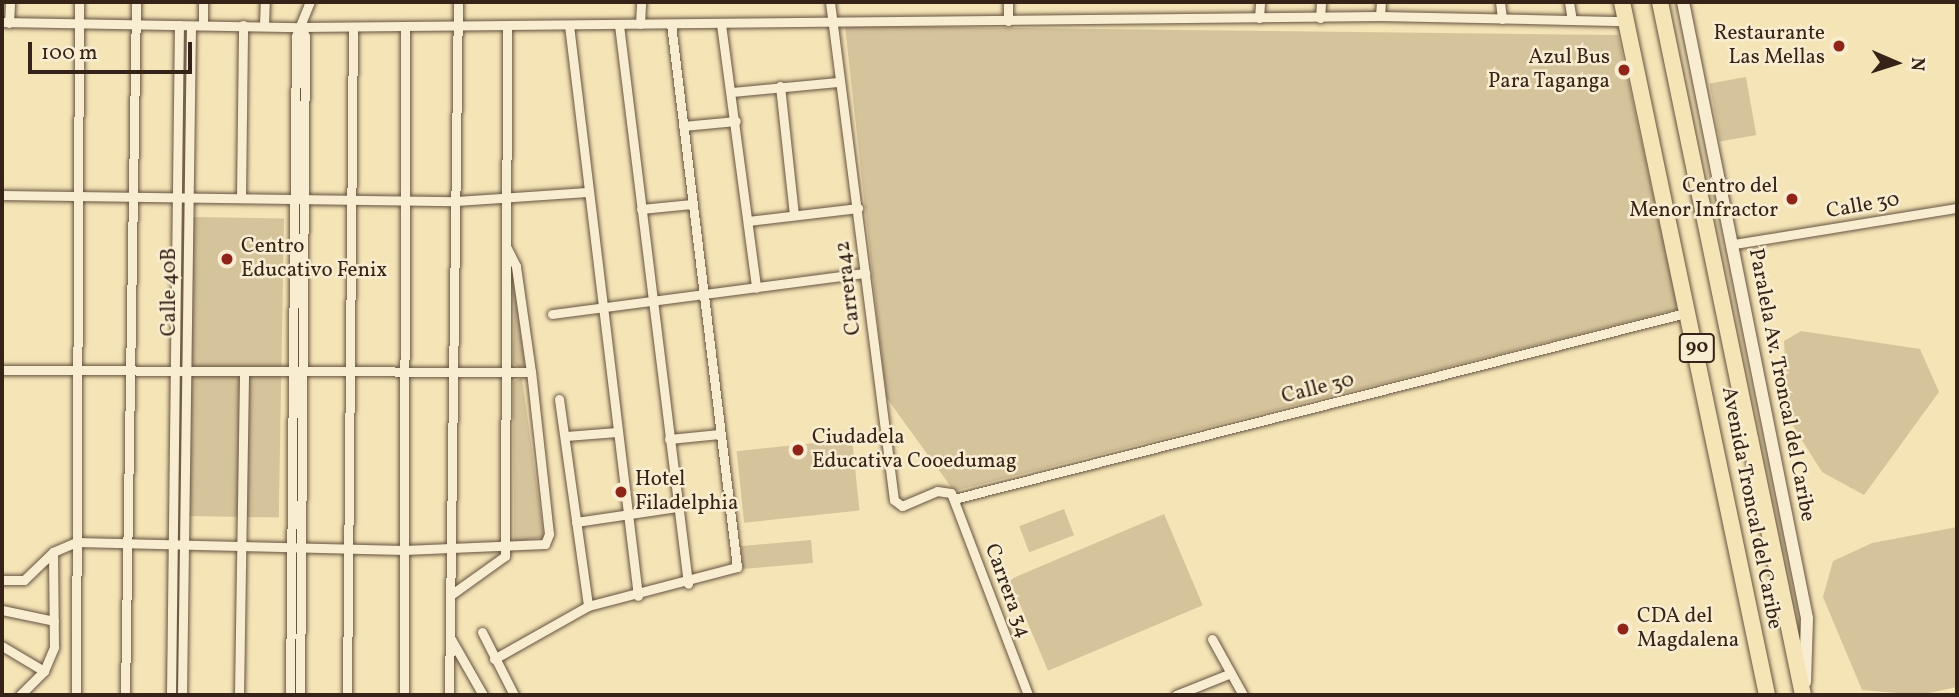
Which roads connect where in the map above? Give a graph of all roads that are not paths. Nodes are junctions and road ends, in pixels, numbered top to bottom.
1 (10, 2) edge
2 (79, 2) edge
3 (136, 2) edge
4 (203, 2) edge
5 (265, 2) edge
6 (310, 2) edge
7 (458, 2) edge
8 (641, 2) edge
9 (830, 2) edge
10 (1008, 2) edge
11 (1260, 2) edge
12 (1321, 2) edge
13 (1381, 2) edge
14 (1500, 2) edge
15 (1569, 2) edge
16 (1622, 2) edge
17 (1660, 2) edge
18 (1683, 2) edge
19 (1380, 16) junction
20 (1259, 18) junction
21 (1320, 18) junction
22 (1502, 19) junction
23 (1573, 20) junction
24 (1008, 21) junction
25 (1625, 21) junction
26 (5, 22) edge
27 (79, 23) junction
28 (721, 23) junction
29 (829, 23) junction
30 (135, 24) junction
31 (619, 24) junction
32 (640, 24) junction
33 (671, 24) junction
34 (203, 25) junction
35 (243, 25) junction
36 (264, 25) junction
37 (569, 25) junction
38 (179, 26) junction
39 (191, 26) junction
40 (458, 26) junction
41 (506, 26) junction
42 (300, 27) junction
43 (353, 27) junction
44 (405, 27) junction
45 (838, 82) junction
46 (780, 86) junction
47 (732, 92) junction
48 (736, 121) junction
49 (683, 126) junction
50 (587, 192) junction
51 (131, 194) junction
52 (2, 195) edge
53 (79, 195) junction
54 (177, 197) junction
55 (189, 197) junction
56 (241, 197) junction
57 (292, 198) junction
58 (302, 199) junction
59 (352, 199) junction
60 (405, 200) junction
61 (505, 200) junction
62 (456, 201) junction
63 (692, 204) junction
64 (858, 208) junction
65 (1957, 208) edge
66 (641, 209) junction
67 (794, 214) junction
68 (748, 221) junction
69 (1734, 244) junction
70 (506, 246) junction
71 (865, 273) junction
72 (756, 288) junction
73 (703, 294) junction
74 (653, 299) junction
75 (601, 306) junction
76 (1690, 312) junction
77 (552, 313) dead end
78 (2, 370) edge
79 (78, 371) junction
80 (127, 372) junction
81 (531, 372) junction
82 (174, 373) junction
83 (187, 373) junction
84 (505, 373) junction
85 (244, 374) junction
86 (351, 374) junction
87 (302, 375) junction
88 (405, 375) junction
89 (291, 376) junction
90 (453, 376) junction
91 (559, 399) dead end
92 (617, 432) junction
93 (720, 434) junction
94 (566, 436) junction
95 (669, 439) junction
96 (954, 499) junction
97 (677, 507) junction
98 (627, 514) junction
99 (576, 522) junction
100 (76, 542) junction
101 (127, 542) junction
102 (172, 543) junction
103 (186, 544) junction
104 (241, 546) junction
105 (289, 546) junction
106 (300, 546) junction
107 (349, 548) junction
108 (453, 549) junction
109 (506, 549) junction
110 (404, 550) junction
111 (54, 552) junction
112 (2, 580) edge
113 (688, 584) junction
114 (452, 594) junction
115 (638, 596) junction
116 (588, 606) junction
117 (2, 610) edge
118 (54, 621) junction
119 (482, 632) dead end
120 (451, 639) junction
121 (1212, 639) dead end
122 (2, 646) edge
123 (494, 659) junction
124 (44, 671) junction
125 (1231, 673) junction
126 (1190, 693) edge
127 (20, 695) edge
128 (76, 695) edge
129 (125, 695) edge
130 (171, 695) edge
131 (182, 695) edge
132 (239, 695) edge
133 (290, 695) edge
134 (300, 695) edge
135 (347, 695) edge
136 (404, 695) edge
137 (449, 695) edge
138 (483, 695) edge
139 (514, 695) edge
140 (1028, 695) edge
141 (1176, 695) edge
142 (1243, 695) edge
143 (1767, 695) edge
144 (1803, 695) edge

1 - 26 street
2 - 27 street
3 - 30 street
4 - 34 street
5 - 36 street
6 - 42 street
7 - 40 street
8 - 32 street
9 - 29 street, Carrera42
10 - 24 street
11 - 20 street
12 - 21 street
13 - 19 street
14 - 22 street
15 - 23 street
16 - 25 highway, Avenida Troncal del Caribe / 90
17 - 144 highway, Avenida Troncal del Caribe / 90
18 - 69 street, Paralela Av. Troncal del Caribe
19 - 21 street
19 - 22 street
20 - 21 street
20 - 24 street
22 - 23 street
23 - 25 street
24 - 29 street
25 - 76 highway, Avenida Troncal del Caribe / 90
26 - 27 street
27 - 30 street
27 - 53 street
28 - 29 street
28 - 33 street
28 - 47 street
29 - 45 street, Carrera42
30 - 38 street
30 - 51 street
31 - 32 street
31 - 37 street
31 - 66 street
32 - 33 street
33 - 49 street
34 - 35 street
34 - 39 street
35 - 36 street
35 - 56 street
36 - 42 street
37 - 41 street
37 - 50 street
38 - 39 street
38 - 54 street, Calle 40B
39 - 55 street, Calle 40B
40 - 41 street
40 - 44 street
40 - 62 street
41 - 61 street
42 - 43 street
42 - 57 street
42 - 58 street
43 - 44 street
43 - 59 street
44 - 60 street
45 - 46 street
45 - 64 street, Carrera42
46 - 47 street
46 - 67 street
47 - 48 street
48 - 49 street
48 - 68 street
49 - 63 street
50 - 61 street
50 - 75 street
51 - 53 street
51 - 54 street
51 - 80 street
52 - 53 street
53 - 79 street
54 - 55 street
54 - 82 street, Calle 40B
55 - 56 street
55 - 83 street, Calle 40B
56 - 57 street
57 - 58 street
57 - 89 street
58 - 59 street
58 - 87 street
59 - 60 street
59 - 86 street
60 - 62 street
60 - 88 street
61 - 62 street
61 - 70 street
62 - 90 street
63 - 66 street
63 - 73 street
64 - 67 street
64 - 71 street, Carrera42
65 - 69 street, Calle 30
66 - 74 street
67 - 68 street
68 - 72 street
69 - 144 street, Paralela Av. Troncal del Caribe
70 - 81 street
70 - 84 street
71 - 72 street
71 - 96 street, Carrera42
72 - 73 street
73 - 74 street
73 - 93 street
74 - 75 street
74 - 95 street
75 - 77 street
75 - 92 street
76 - 96 street, Calle 30
76 - 143 highway, Avenida Troncal del Caribe / 90
78 - 79 street
79 - 80 street
79 - 100 street
80 - 82 street
80 - 101 street
81 - 84 street
81 - 109 street
82 - 83 street
82 - 102 street, Calle 40B
83 - 85 street
83 - 103 street, Calle 40B
84 - 90 street
84 - 109 street
85 - 89 street
85 - 104 street
86 - 87 street
86 - 88 street
86 - 107 street
87 - 89 street
87 - 106 street
88 - 90 street
88 - 110 street
89 - 105 street
90 - 108 street
91 - 94 street
92 - 94 street
92 - 98 street
93 - 95 street
93 - 113 street
94 - 99 street
95 - 97 street
96 - 140 street, Carrera 34
97 - 98 street
97 - 113 street
98 - 99 street
98 - 115 street
99 - 116 street
100 - 101 street
100 - 111 street
100 - 128 street
101 - 102 street
101 - 129 street
102 - 103 street
102 - 130 street, Calle 40B
103 - 104 street
103 - 131 street, Calle 40B
104 - 105 street
104 - 132 street
105 - 106 street
105 - 133 street
106 - 107 street
106 - 134 street
107 - 110 street
107 - 135 street
108 - 109 street
108 - 110 street
108 - 114 street
109 - 114 street
110 - 136 street
111 - 112 street
111 - 118 street
113 - 115 street
114 - 120 street
115 - 116 street
116 - 123 street
117 - 118 street
118 - 124 street
119 - 123 street
120 - 137 street
120 - 138 street
121 - 125 street
122 - 124 street
123 - 139 street
124 - 127 street
125 - 126 street
125 - 142 street
126 - 141 street

